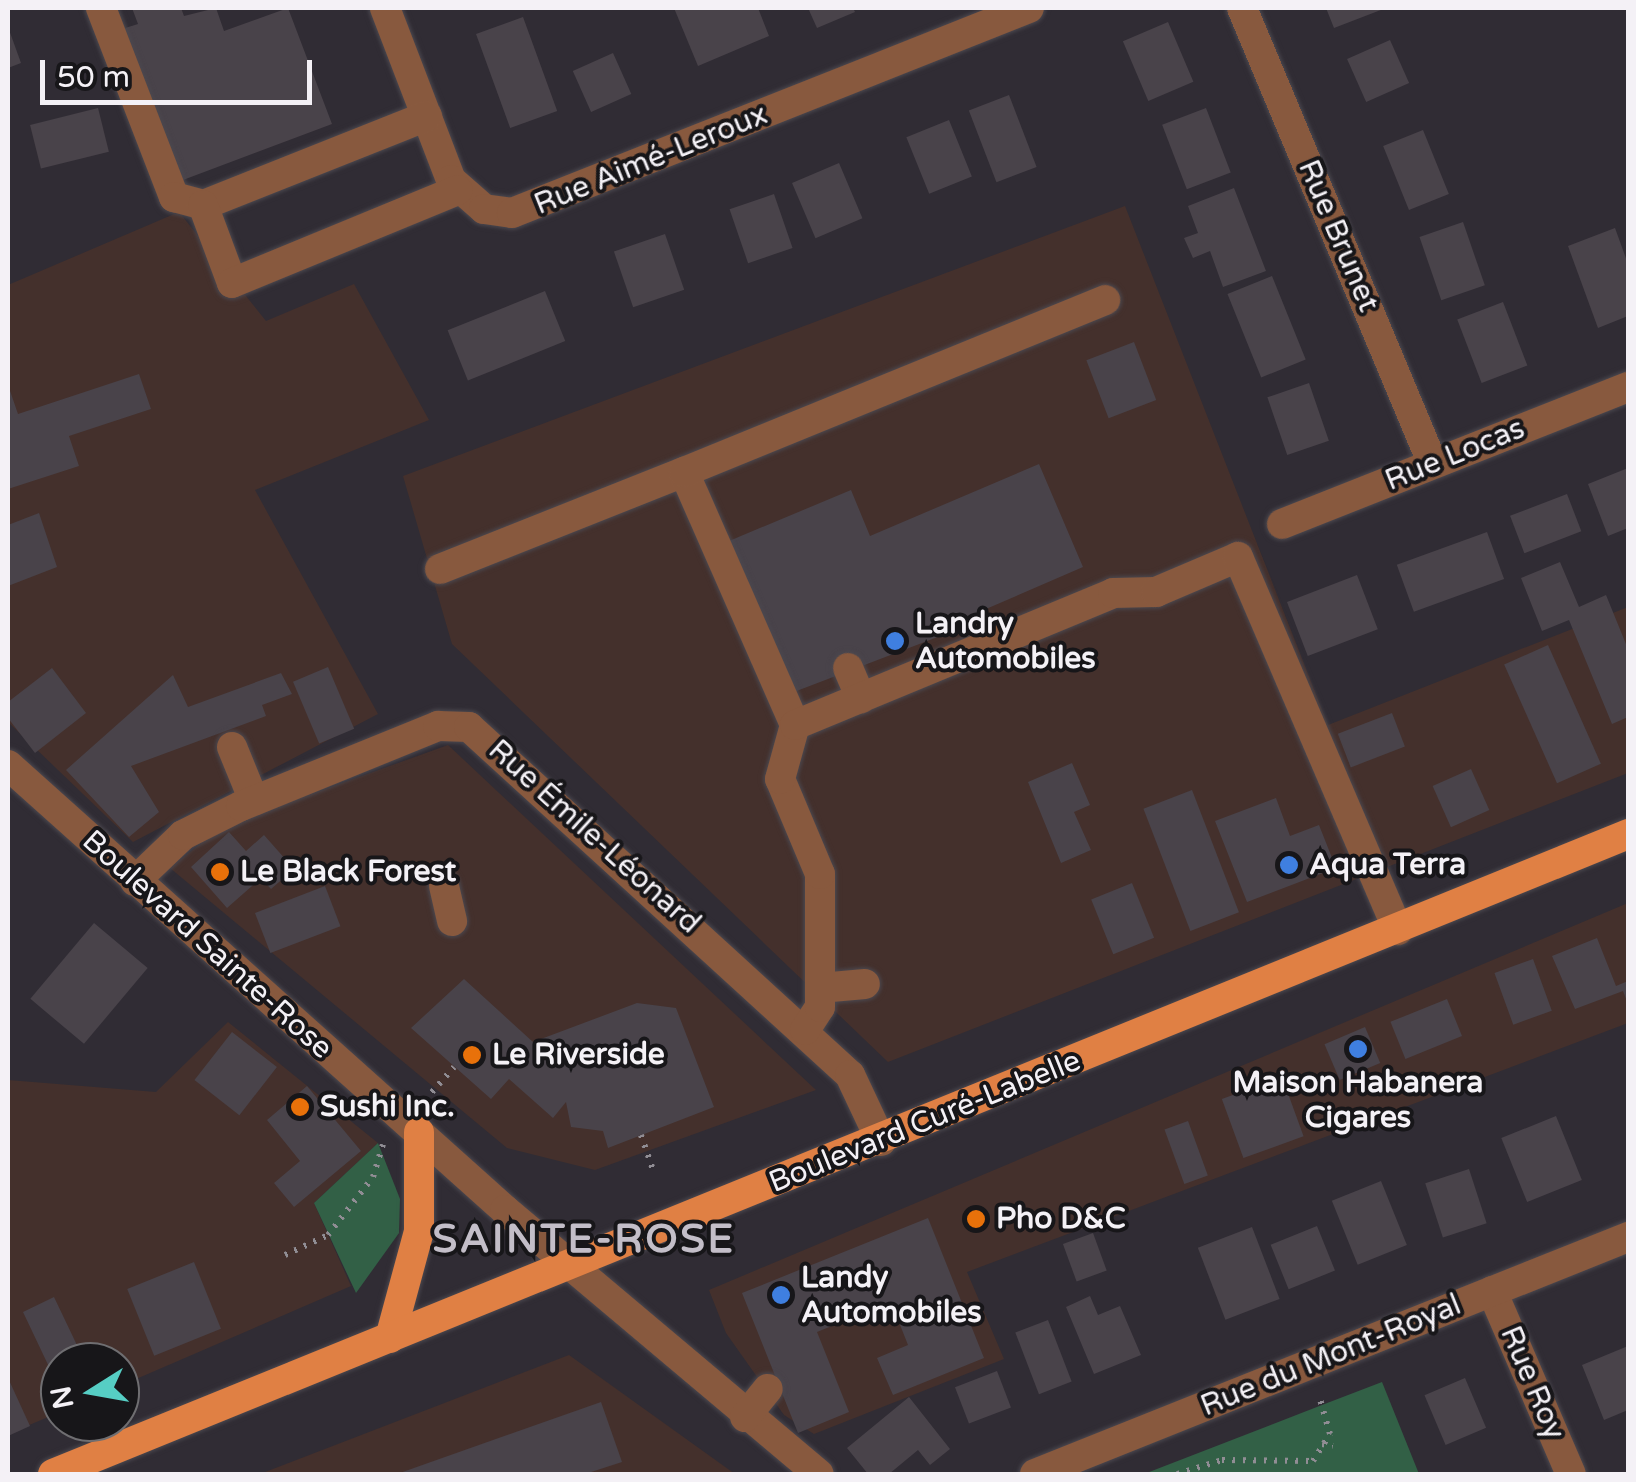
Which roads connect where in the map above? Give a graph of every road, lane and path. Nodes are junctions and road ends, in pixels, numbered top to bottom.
1 (100, 8) edge
2 (384, 8) edge
3 (1029, 8) edge
4 (1242, 8) edge
5 (427, 116) junction
6 (458, 190) junction
7 (202, 205) junction
8 (1106, 300) dead end
9 (1628, 387) edge
10 (1433, 464) junction
11 (684, 472) junction
12 (1282, 524) dead end
13 (440, 568) dead end
14 (848, 668) dead end
15 (861, 698) junction
16 (795, 725) junction
17 (232, 747) dead end
18 (8, 766) edge
19 (254, 802) junction
20 (1628, 834) edge
21 (135, 882) junction
22 (444, 886) dead end
23 (452, 921) dead end
24 (1398, 930) junction
25 (865, 984) dead end
26 (820, 988) junction
27 (804, 1030) junction
28 (454, 1066) dead end
29 (425, 1101) dead end
30 (419, 1132) junction
31 (641, 1135) dead end
32 (882, 1141) junction
33 (384, 1144) dead end
34 (654, 1172) dead end
35 (1628, 1237) edge
36 (285, 1256) dead end
37 (569, 1264) junction
38 (1492, 1291) junction
39 (390, 1338) junction
40 (768, 1389) dead end
41 (1320, 1400) dead end
42 (744, 1416) junction
43 (53, 1474) edge
44 (819, 1474) edge
45 (1034, 1474) edge
46 (1177, 1474) edge
47 (1571, 1474) edge

1 - 7 street
2 - 5 street
3 - 6 street, Rue Aimé-Leroux
4 - 10 street, Rue Brunet
5 - 6 street
5 - 7 street
6 - 7 street
8 - 11 street
9 - 10 street, Rue Locas
10 - 12 street, Rue Locas
11 - 13 street
11 - 16 street
14 - 15 street
15 - 16 street
15 - 24 street
16 - 26 street
17 - 19 street
18 - 21 street, Boulevard Sainte-Rose
19 - 21 street, Rue Émile-Léonard
19 - 27 street, Rue Émile-Léonard
20 - 24 main road, Boulevard Curé-Labelle
21 - 30 street, Boulevard Sainte-Rose
22 - 23 street
24 - 32 main road, Boulevard Curé-Labelle
25 - 26 street
26 - 27 street
27 - 32 street, Rue Émile-Léonard
28 - 29 path
30 - 37 street, Boulevard Sainte-Rose
30 - 39 main road
31 - 34 path
32 - 37 main road, Boulevard Curé-Labelle
33 - 36 path
35 - 38 street, Rue du Mont-Royal
37 - 39 main road, Boulevard Curé-Labelle
37 - 42 street, Boulevard Sainte-Rose
38 - 45 street, Rue du Mont-Royal
38 - 47 street, Rue Roy
39 - 43 main road, Boulevard Curé-Labelle
40 - 42 street
41 - 46 path
42 - 44 street, Boulevard Sainte-Rose

